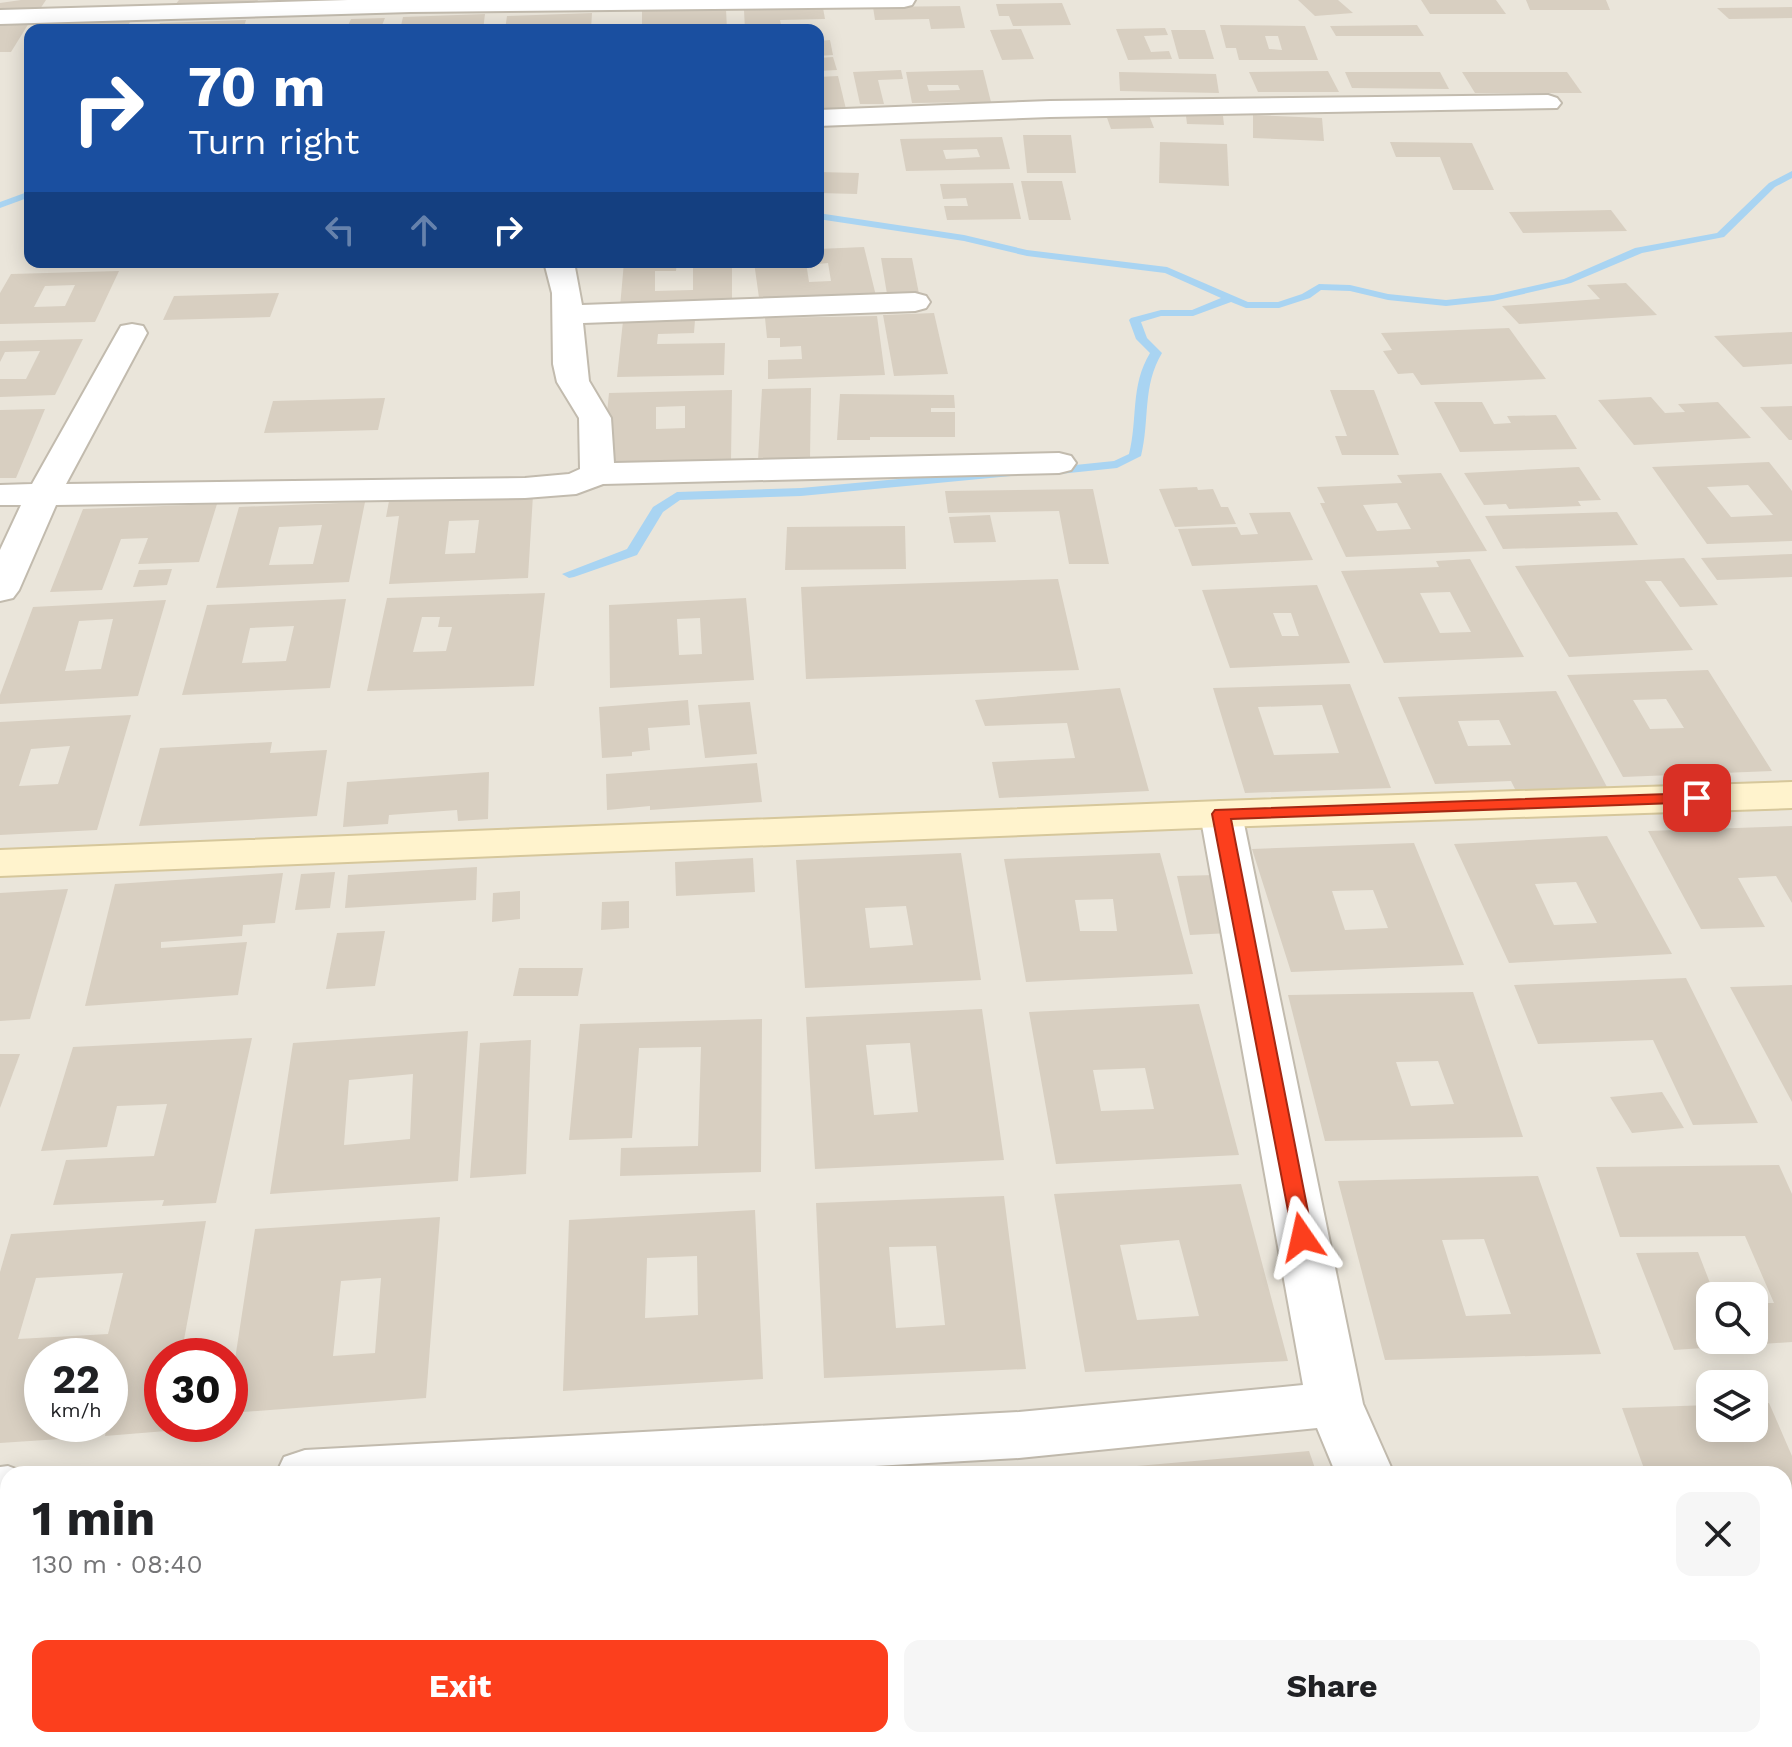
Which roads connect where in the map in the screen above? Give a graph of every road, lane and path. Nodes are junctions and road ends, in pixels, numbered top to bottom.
1 (904, 0) edge
2 (619, 1) edge
3 (0, 17) edge
4 (617, 24) edge
5 (1548, 103) dead end
6 (824, 118) edge
7 (561, 268) edge
8 (915, 302) dead end
9 (567, 315) junction
10 (132, 333) dead end
11 (1059, 463) dead end
12 (597, 474) junction
13 (44, 493) junction
14 (0, 495) edge
15 (0, 590) edge
16 (1792, 795) edge
17 (1221, 814) junction
18 (0, 863) edge
19 (1335, 1404) junction
20 (451, 1466) edge
21 (1362, 1466) edge

1 - 2 street
2 - 3 street
2 - 4 street
5 - 6 street
7 - 9 street
8 - 9 street
9 - 12 street
10 - 13 street
11 - 12 street
12 - 13 street
13 - 14 street
13 - 15 street
16 - 17 street
17 - 18 street
17 - 19 street
19 - 20 street
19 - 21 street

